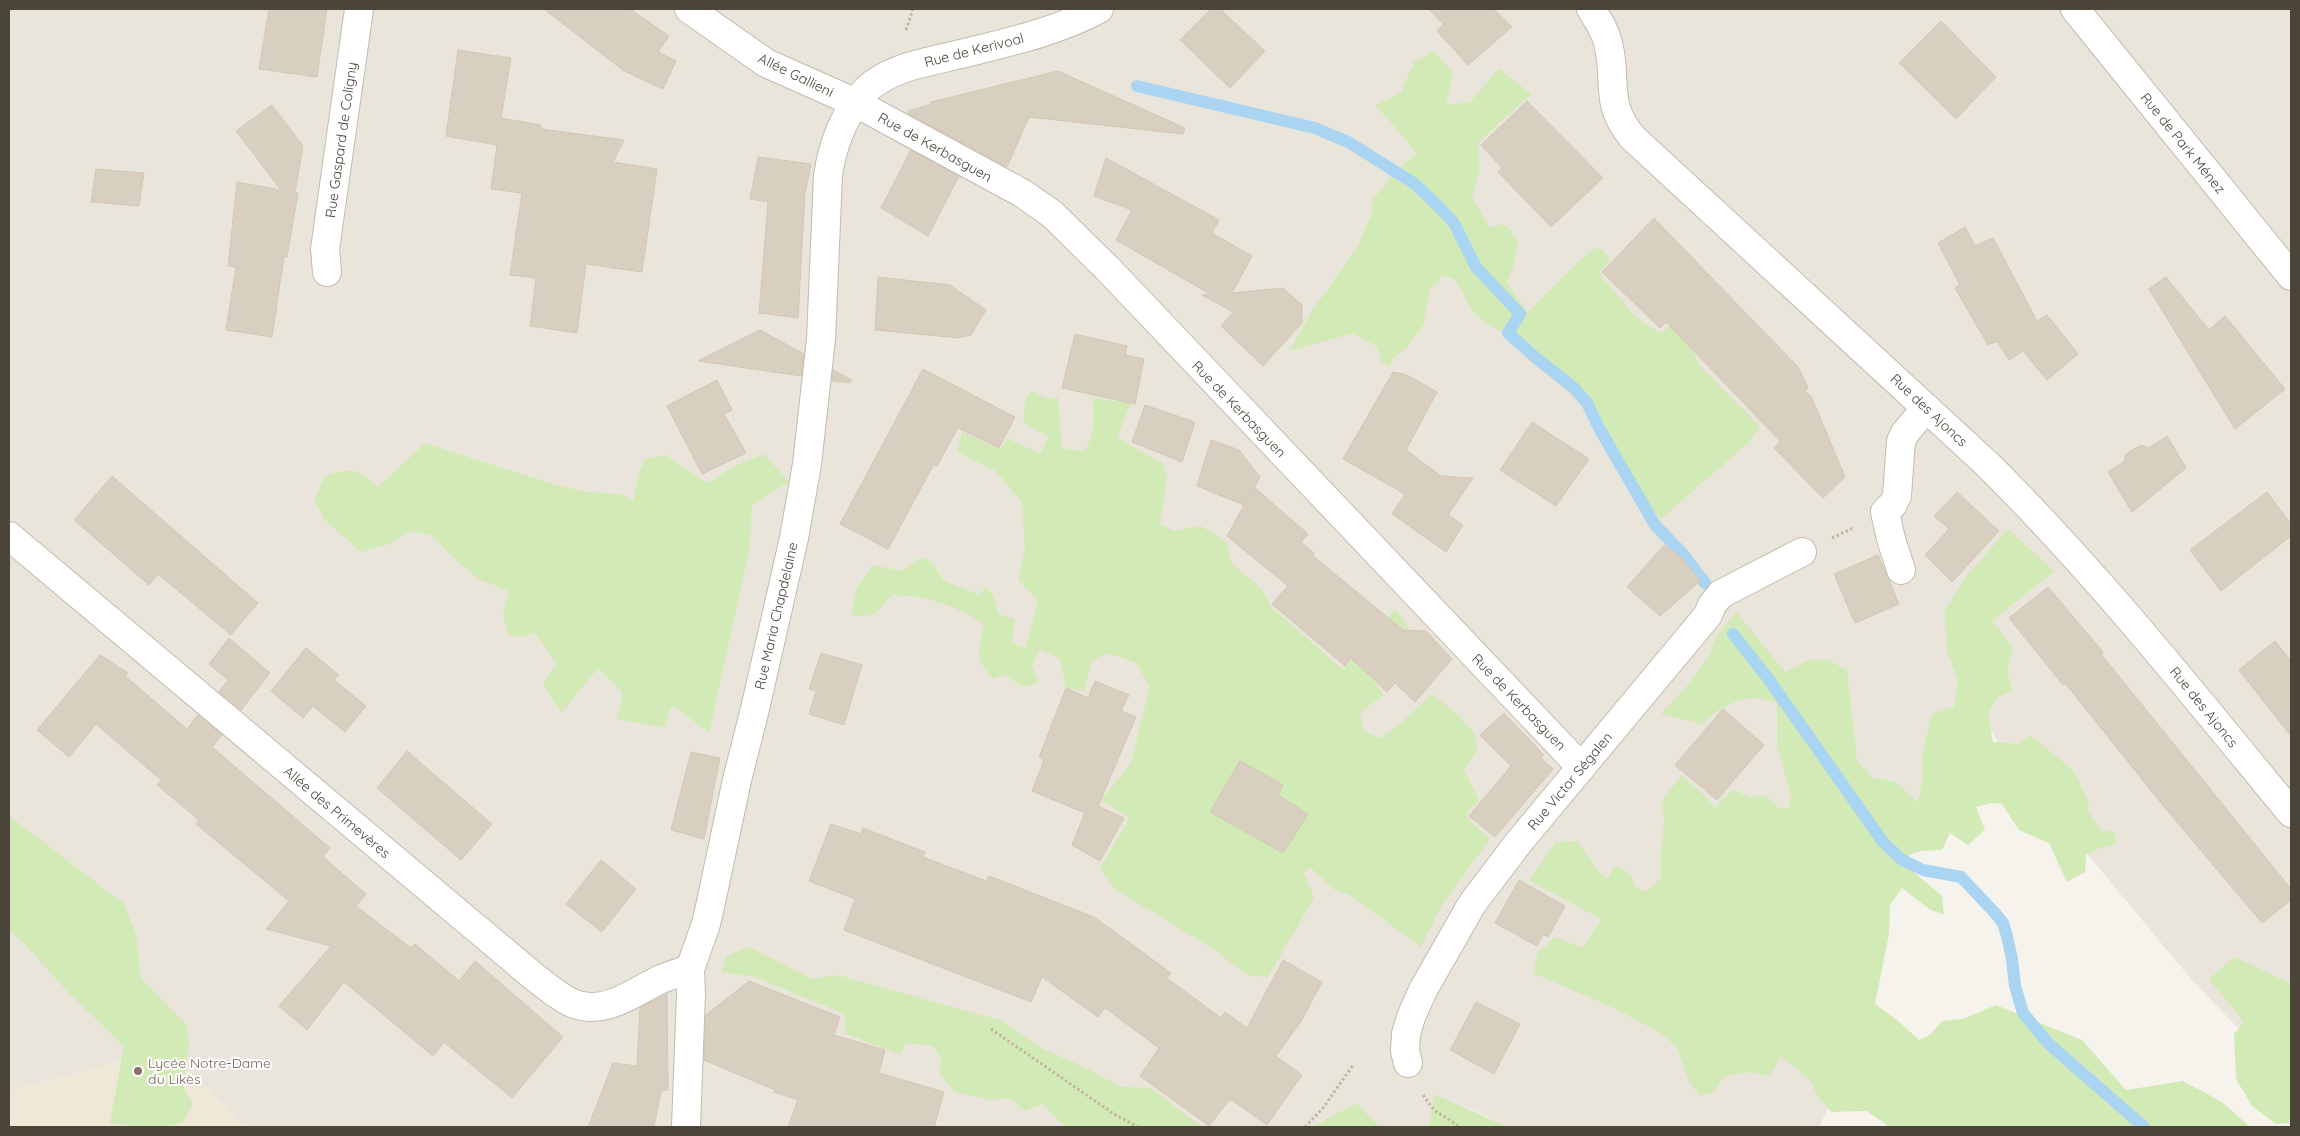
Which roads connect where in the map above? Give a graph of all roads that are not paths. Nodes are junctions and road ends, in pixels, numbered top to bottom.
1 (359, 9) edge
2 (689, 9) edge
3 (1099, 9) edge
4 (1591, 9) edge
5 (2075, 9) edge
6 (856, 103) junction
7 (327, 272) dead end
8 (2291, 276) edge
9 (1926, 408) junction
10 (9, 536) edge
11 (1802, 552) road end
12 (1902, 570) dead end
13 (1581, 767) junction
14 (2291, 813) edge
15 (690, 969) junction
16 (1408, 1063) road end
17 (686, 1127) edge

1 - 7 street, Rue Gaspard de Coligny
2 - 6 street, Allée Gallieni
3 - 6 street, Rue de Kerivoal
4 - 9 street, Rue des Ajoncs
5 - 8 street, Rue de Park Ménez
6 - 13 street, Rue de Kerbasguen
6 - 15 street, Rue Maria Chapdelaine
9 - 12 street
9 - 14 street, Rue des Ajoncs
10 - 15 street, Allée des Primevères
11 - 13 street, Rue Victor Ségalen
13 - 16 street, Rue Victor Ségalen
15 - 17 street, Rue Maria Chapdelaine

